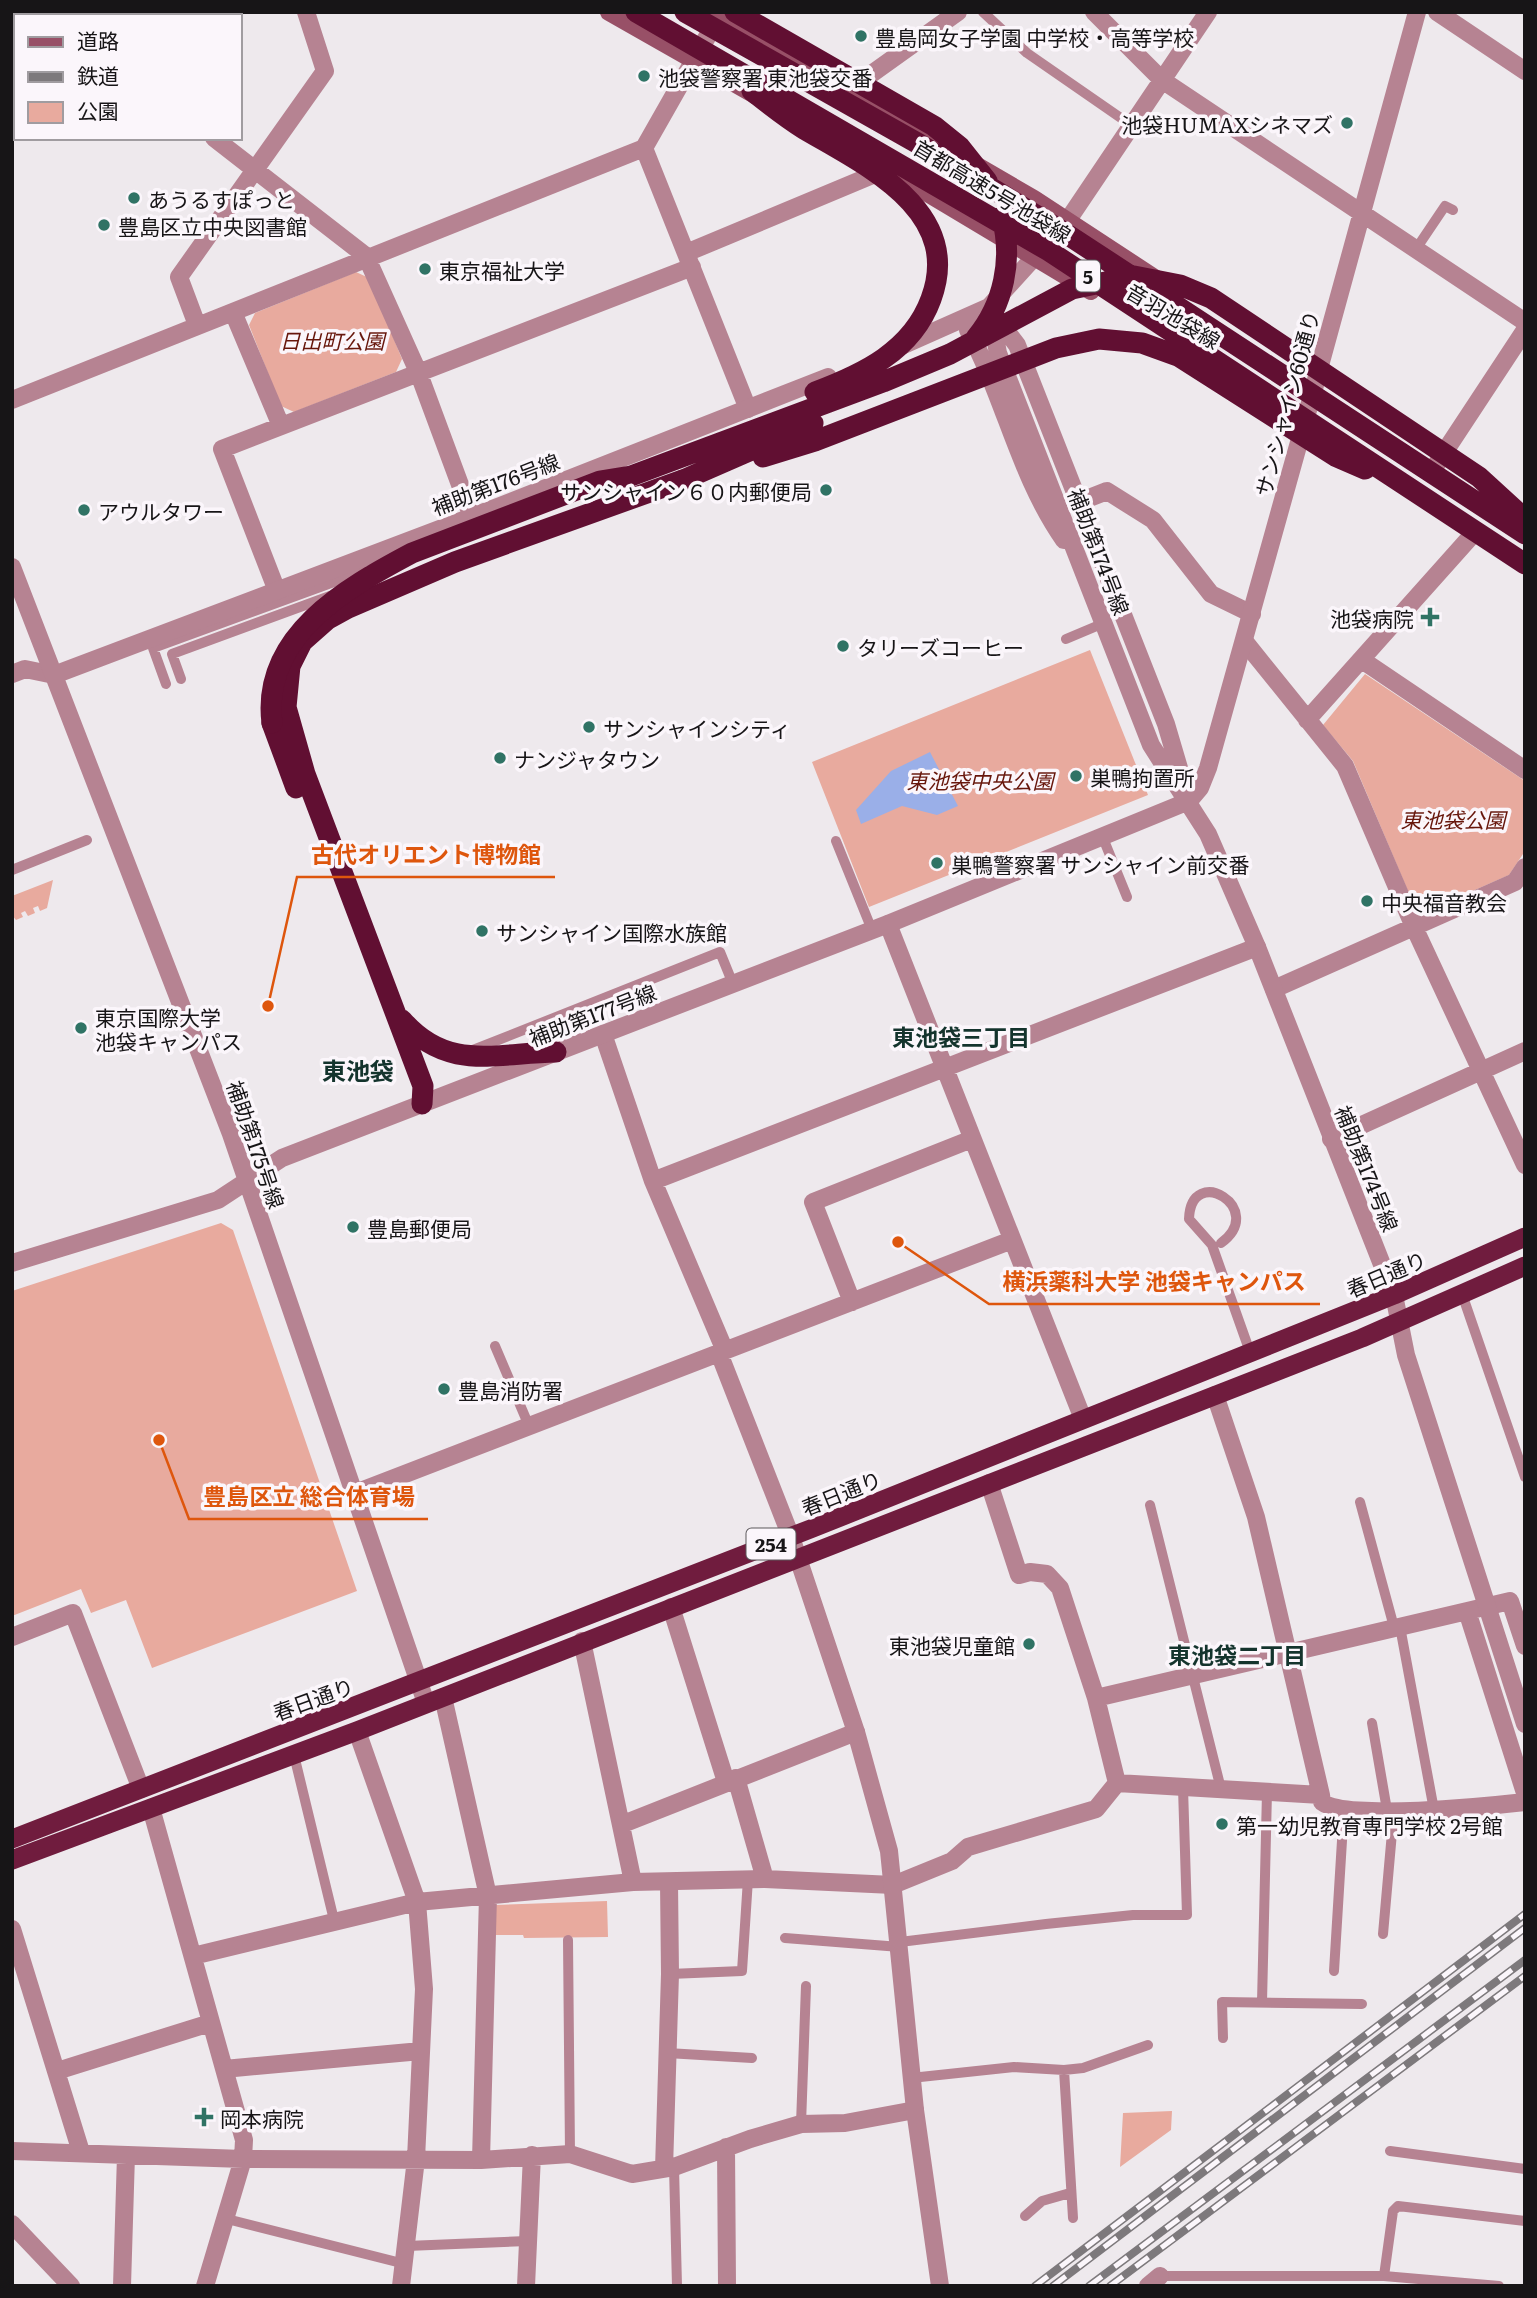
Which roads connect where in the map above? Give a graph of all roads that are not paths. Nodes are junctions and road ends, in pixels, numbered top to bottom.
1 (19, 12) edge
2 (306, 12) edge
3 (609, 12) edge
4 (636, 12) edge
5 (685, 12) edge
6 (958, 12) edge
7 (983, 12) edge
8 (1094, 12) edge
9 (1208, 12) edge
10 (1418, 12) edge
11 (1437, 12) edge
12 (12, 14) edge
13 (722, 14) edge
14 (670, 31) junction
15 (694, 61) junction
16 (1525, 71) edge
17 (1162, 80) junction
18 (849, 90) junction
19 (1131, 125) junction
20 (217, 140) edge
21 (644, 148) junction
22 (887, 169) junction
23 (256, 171) junction
24 (1453, 210) dead end
25 (1363, 214) junction
26 (1068, 220) junction
27 (1416, 249) junction
28 (366, 256) junction
29 (1036, 258) junction
30 (689, 260) junction
31 (989, 307) junction
32 (233, 312) junction
33 (963, 321) junction
34 (1525, 322) edge
35 (197, 325) junction
36 (1525, 330) edge
37 (419, 374) junction
38 (1315, 385) junction
39 (12, 400) edge
40 (910, 405) dead end
41 (748, 410) junction
42 (1304, 421) junction
43 (869, 422) dead end
44 (281, 426) junction
45 (1436, 465) junction
46 (683, 480) junction
47 (600, 481) junction
48 (1419, 494) junction
49 (1079, 502) junction
50 (472, 517) junction
51 (1521, 520) edge
52 (1525, 534) edge
53 (1481, 538) junction
54 (412, 553) junction
55 (455, 562) junction
56 (1081, 564) junction
57 (12, 566) edge
58 (1525, 568) edge
59 (277, 591) junction
60 (1252, 614) junction
61 (1104, 623) junction
62 (1066, 639) dead end
63 (1245, 642) junction
64 (1362, 660) junction
65 (12, 674) edge
66 (54, 675) junction
67 (181, 679) dead end
68 (166, 684) dead end
69 (279, 715) junction
70 (1307, 720) junction
71 (1525, 770) edge
72 (1189, 801) junction
73 (1103, 838) junction
74 (87, 840) dead end
75 (836, 841) dead end
76 (1525, 867) edge
77 (12, 870) edge
78 (1127, 897) dead end
79 (1413, 926) junction
80 (880, 927) junction
81 (1257, 947) junction
82 (733, 984) junction
83 (1274, 989) junction
84 (396, 1013) junction
85 (603, 1034) junction
86 (1525, 1051) edge
87 (556, 1052) junction
88 (458, 1056) junction
89 (945, 1069) junction
90 (1481, 1070) junction
91 (422, 1104) junction
92 (972, 1139) junction
93 (1331, 1139) junction
94 (1525, 1165) edge
95 (247, 1181) junction
96 (653, 1181) junction
97 (1525, 1237) edge
98 (1012, 1240) junction
99 (1221, 1243) dead end
100 (12, 1263) edge
101 (1525, 1266) edge
102 (1462, 1294) junction
103 (1394, 1295) junction
104 (852, 1302) junction
105 (1398, 1323) junction
106 (495, 1346) dead end
107 (722, 1352) junction
108 (1250, 1352) junction
109 (1215, 1395) junction
110 (1083, 1419) junction
111 (529, 1426) junction
112 (1525, 1477) edge
113 (989, 1483) junction
114 (353, 1494) junction
115 (1360, 1502) dead end
116 (1150, 1505) dead end
117 (791, 1537) junction
118 (798, 1558) junction
119 (1518, 1599) edge
120 (1486, 1605) junction
121 (671, 1607) junction
122 (1467, 1611) junction
123 (1394, 1627) junction
124 (12, 1637) edge
125 (582, 1641) junction
126 (1525, 1646) edge
127 (1289, 1652) junction
128 (1192, 1674) junction
129 (419, 1682) junction
130 (1096, 1698) junction
131 (435, 1700) junction
132 (1372, 1723) dead end
133 (1525, 1724) edge
134 (357, 1731) junction
135 (856, 1732) junction
136 (294, 1755) junction
137 (731, 1780) junction
138 (1116, 1783) junction
139 (1183, 1788) junction
140 (141, 1789) junction
141 (1221, 1789) junction
142 (1267, 1792) junction
143 (1525, 1793) edge
144 (1321, 1796) junction
145 (1525, 1802) edge
146 (151, 1808) junction
147 (1344, 1808) junction
148 (1390, 1810) junction
149 (1434, 1810) junction
150 (623, 1825) junction
151 (12, 1839) edge
152 (12, 1860) edge
153 (757, 1879) junction
154 (634, 1882) junction
155 (669, 1882) junction
156 (893, 1885) junction
157 (488, 1896) junction
158 (417, 1902) junction
159 (334, 1920) junction
160 (12, 1928) edge
161 (1383, 1934) dead end
162 (785, 1938) dead end
163 (568, 1940) dead end
164 (900, 1945) junction
165 (193, 1956) junction
166 (1334, 1971) dead end
167 (670, 1974) junction
168 (806, 1986) dead end
169 (1262, 2002) junction
170 (1362, 2004) dead end
171 (210, 2023) junction
172 (1223, 2038) dead end
173 (1148, 2045) dead end
174 (421, 2051) junction
175 (667, 2053) junction
176 (752, 2058) dead end
177 (225, 2069) junction
178 (1063, 2070) junction
179 (57, 2071) junction
180 (911, 2078) junction
181 (915, 2110) junction
182 (800, 2124) junction
183 (726, 2147) junction
184 (12, 2151) edge
185 (1390, 2151) dead end
186 (81, 2152) junction
187 (570, 2154) junction
188 (126, 2155) junction
189 (532, 2155) junction
190 (243, 2159) junction
191 (416, 2159) junction
192 (481, 2160) junction
193 (669, 2168) junction
194 (1525, 2169) edge
195 (1070, 2193) junction
196 (1025, 2216) dead end
197 (1073, 2218) dead end
198 (227, 2219) junction
199 (1525, 2221) edge
200 (12, 2224) edge
201 (527, 2241) junction
202 (407, 2246) junction
203 (405, 2264) junction
204 (1384, 2276) junction
205 (1154, 2281) edge
206 (1184, 2281) edge
207 (71, 2286) edge
208 (122, 2286) edge
209 (205, 2286) edge
210 (401, 2286) edge
211 (526, 2286) edge
212 (677, 2286) edge
213 (727, 2286) edge
214 (940, 2286) edge
215 (1499, 2286) edge

1 - 12 main road
2 - 23 street
3 - 15 main road, 音羽池袋線
4 - 14 highway, 首都高速5号池袋線 / 5, bridge
5 - 52 highway, 首都高速5号池袋線 / 5, bridge
6 - 18 street
7 - 19 lane
8 - 17 street
9 - 17 street
10 - 25 street, サンシャイン60通り
11 - 16 street
13 - 15 street
13 - 18 main road, 音羽池袋線
13 - 46 highway, bridge
14 - 47 highway, bridge
14 - 48 highway, 首都高速5号池袋線 / 5, bridge
15 - 21 street
15 - 22 main road, 音羽池袋線
17 - 19 street
17 - 25 street
18 - 26 main road, 音羽池袋線
19 - 26 street
20 - 23 street
21 - 28 street
21 - 30 street
22 - 29 main road, 音羽池袋線
22 - 30 street
23 - 28 street
23 - 35 street
24 - 27 lane
25 - 27 street
25 - 38 street, サンシャイン60通り
26 - 29 street
26 - 38 main road, 音羽池袋線
27 - 34 street
28 - 32 street
28 - 37 street
29 - 31 street
29 - 42 main road, 音羽池袋線
30 - 37 street
30 - 41 street
31 - 33 street, 補助第176号線
31 - 49 street, 補助第174号線
31 - 56 street, 補助第174号線
32 - 35 street
32 - 44 street
33 - 41 street, 補助第176号線
33 - 56 street
35 - 39 street
36 - 45 street
37 - 44 street
37 - 50 street
38 - 42 street, サンシャイン60通り
38 - 45 main road, 音羽池袋線
40 - 43 lane
41 - 50 street, 補助第176号線
42 - 53 main road, 音羽池袋線
42 - 60 street, サンシャイン60通り
44 - 59 street
45 - 51 main road, 音羽池袋線
46 - 48 highway, bridge
46 - 55 highway
47 - 51 highway, bridge
47 - 54 highway, bridge
48 - 58 highway, 首都高速5号池袋線 / 5, bridge
49 - 60 street
49 - 72 street, 補助第174号線
50 - 59 street, 補助第176号線
53 - 58 main road, 音羽池袋線
53 - 64 street
54 - 68 lane, bridge
54 - 69 highway, bridge
55 - 67 lane, bridge
55 - 69 highway
56 - 61 street, 補助第174号線
57 - 66 street, 補助第175号線
59 - 66 street, 補助第176号線
60 - 63 street, サンシャイン60通り
61 - 62 lane
61 - 72 street, 補助第174号線
63 - 70 street
63 - 72 street, サンシャイン60通り
64 - 70 street
64 - 71 street
65 - 66 street, 補助第176号線
66 - 95 street, 補助第175号線
69 - 84 highway
69 - 91 highway
70 - 79 street
72 - 73 street, 補助第177号線
72 - 81 street, 補助第174号線
73 - 78 lane
73 - 80 street, 補助第177号線
74 - 77 lane
75 - 80 lane
76 - 79 street
79 - 83 street
79 - 90 street
80 - 82 street, 補助第177号線
80 - 89 street
81 - 83 street, 補助第174号線
81 - 89 street
82 - 85 street, 補助第177号線
82 - 88 lane
83 - 93 street, 補助第174号線
84 - 88 highway
84 - 91 highway
85 - 87 street, 補助第177号線
85 - 96 street
86 - 90 street
87 - 88 highway
87 - 91 street, 補助第177号線
89 - 92 street
89 - 96 street
90 - 93 street
90 - 94 street
91 - 95 street, 補助第177号線
92 - 98 street
92 - 104 street
93 - 103 street, 補助第174号線
95 - 100 street, 補助第177号線
95 - 114 street, 補助第175号線
96 - 107 street
97 - 103 highway, 春日通り / 254
98 - 104 street
98 - 110 street
99 - 108 lane
101 - 102 highway, 254
102 - 105 highway, 254
102 - 112 lane
103 - 105 street, 補助第174号線
103 - 108 highway, 春日通り / 254
104 - 107 street
105 - 109 highway, 254
105 - 120 street, 補助第174号線
106 - 111 lane
107 - 111 street
107 - 117 street
108 - 110 highway, 春日通り / 254
109 - 113 highway, 254
109 - 127 street
110 - 117 highway, 春日通り / 254
111 - 114 street
113 - 118 highway, 254
113 - 130 street
114 - 129 street, 補助第175号線
115 - 123 lane
116 - 128 lane
117 - 118 street
117 - 129 highway, 春日通り / 254
118 - 121 highway, 254
118 - 135 street
119 - 120 street
119 - 126 street
120 - 122 street
120 - 133 street, 補助第174号線
121 - 125 highway, 254
121 - 137 street
122 - 123 street
122 - 143 street
123 - 127 street
123 - 149 lane
124 - 140 street
125 - 131 highway, 254
125 - 150 street
127 - 128 street
127 - 144 street
128 - 130 street
128 - 141 lane
129 - 131 street, 補助第175号線
129 - 140 highway, 春日通り / 254
130 - 138 street
131 - 134 highway, 254
131 - 157 street, 補助第175号線
132 - 148 lane
134 - 136 highway, 254
134 - 158 street
135 - 137 street
135 - 156 street
136 - 146 highway, 254
136 - 159 lane
137 - 150 street
137 - 153 street
138 - 139 street
138 - 156 street
139 - 141 street
139 - 164 lane
140 - 151 highway, 春日通り / 254
141 - 142 street
142 - 144 street
142 - 169 lane
144 - 147 street
145 - 149 street
146 - 152 highway, 254
146 - 165 street
147 - 148 street
147 - 166 lane
148 - 149 street
148 - 161 lane
150 - 154 street
153 - 155 street
153 - 156 street
153 - 167 lane
154 - 155 street
154 - 157 street
155 - 167 street
156 - 164 street
157 - 158 street
157 - 192 street, 補助第175号線
158 - 159 street
158 - 174 street
159 - 165 street
160 - 179 street
162 - 164 lane
163 - 187 lane
164 - 180 street
165 - 171 street
167 - 175 street
168 - 182 lane
169 - 170 lane
169 - 172 lane
171 - 177 street
171 - 179 street
173 - 178 lane
174 - 177 street
174 - 191 street
175 - 176 lane
175 - 193 street
177 - 190 street
178 - 180 lane
178 - 195 lane
179 - 186 street
180 - 181 street
181 - 182 street
181 - 214 street
182 - 183 street
183 - 193 street
183 - 213 street
184 - 186 street
185 - 194 lane
186 - 188 street
187 - 189 street
187 - 193 street
188 - 190 street
188 - 208 street
189 - 192 street
189 - 201 street
190 - 191 street
190 - 198 street
191 - 192 street
191 - 202 street
193 - 212 lane
195 - 196 lane
195 - 197 lane
198 - 203 lane
198 - 209 street
199 - 204 lane
200 - 207 street
201 - 202 lane
201 - 211 street
202 - 203 street
203 - 210 street
204 - 206 lane
204 - 215 lane
205 - 206 lane

